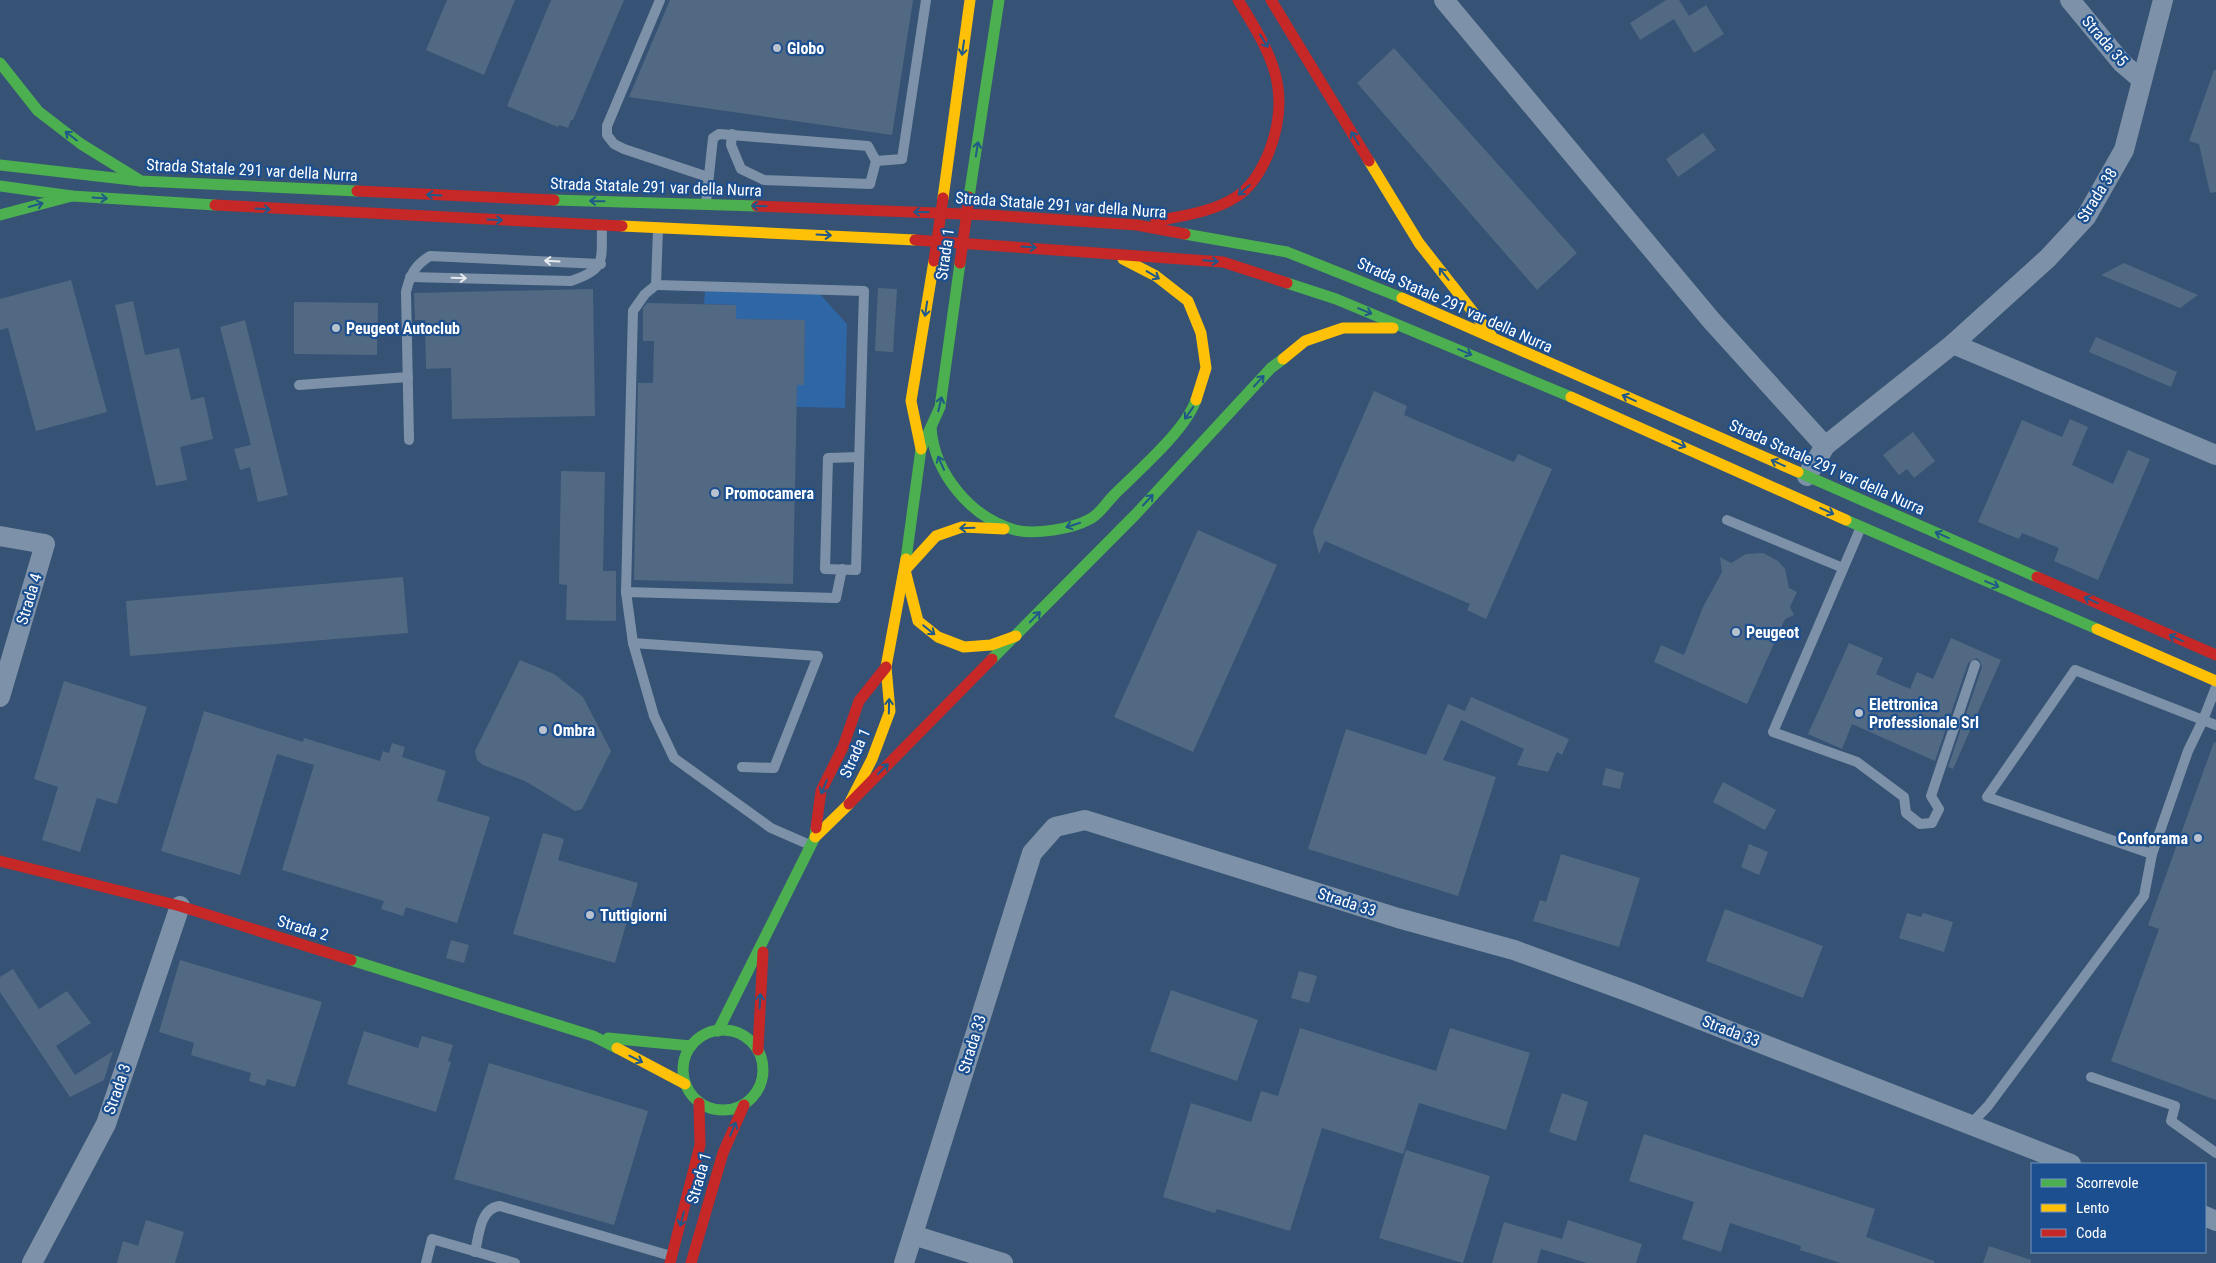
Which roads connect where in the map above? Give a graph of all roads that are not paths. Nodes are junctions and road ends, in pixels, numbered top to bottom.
1 (660, 0) edge
2 (926, 0) edge
3 (970, 0) edge
4 (999, 0) edge
5 (1238, 0) edge
6 (1271, 0) edge
7 (1444, 0) edge
8 (2070, 0) edge
9 (2163, 0) edge
10 (0, 63) edge
11 (2142, 80) junction
12 (732, 134) junction
13 (876, 161) junction
14 (0, 165) edge
15 (708, 177) junction
16 (141, 181) junction
17 (0, 186) edge
18 (72, 196) junction
19 (706, 204) junction
20 (0, 215) edge
21 (1137, 225) junction
22 (602, 226) junction
23 (658, 227) junction
24 (1110, 253) junction
25 (601, 264) junction
26 (410, 277) junction
27 (656, 285) junction
28 (1420, 333) junction
29 (1495, 340) junction
30 (1953, 344) junction
31 (408, 377) junction
32 (299, 385) dead end
33 (931, 427) junction
34 (409, 440) dead end
35 (1825, 446) junction
36 (921, 449) junction
37 (2216, 455) edge
38 (859, 457) junction
39 (1808, 476) junction
40 (1727, 520) dead end
41 (1861, 527) junction
42 (1016, 530) junction
43 (0, 536) edge
44 (1843, 568) junction
45 (842, 569) junction
46 (905, 570) junction
47 (626, 592) junction
48 (1016, 636) junction
49 (633, 643) junction
50 (2216, 655) edge
51 (1976, 664) dead end
52 (886, 667) junction
53 (2216, 681) edge
54 (2216, 687) edge
55 (0, 697) edge
56 (2204, 720) junction
57 (2216, 725) edge
58 (742, 767) dead end
59 (849, 804) junction
60 (813, 841) junction
61 (2152, 854) junction
62 (0, 861) edge
63 (180, 906) junction
64 (763, 943) junction
65 (718, 1031) junction
66 (593, 1036) junction
67 (691, 1046) junction
68 (758, 1050) junction
69 (2091, 1077) dead end
70 (685, 1084) junction
71 (699, 1103) junction
72 (744, 1105) junction
73 (1970, 1125) junction
74 (2216, 1153) edge
75 (2068, 1163) edge
76 (912, 1235) junction
77 (475, 1252) junction
78 (671, 1260) edge
79 (32, 1263) edge
80 (426, 1263) edge
81 (515, 1263) edge
82 (691, 1263) edge
83 (904, 1263) edge
84 (1004, 1263) edge

1 - 15 lane
2 - 13 lane
3 -> 36 main road, Strada 1, bridge
33 -> 4 main road, Strada 1, bridge
5 -> 21 main road
29 -> 6 main road
7 - 35 street
8 - 11 street, Strada 35
9 - 11 street, Strada 38
16 -> 10 main road
11 - 30 street, Strada 38
12 - 13 lane
12 - 13 lane
12 - 15 lane
14 - 16 main road, Strada Statale 291 var della Nurra
15 - 19 lane
19 -> 16 main road, Strada Statale 291 var della Nurra
17 - 18 main road
20 -> 18 main road
18 -> 22 main road
21 -> 19 main road, Strada Statale 291 var della Nurra
21 - 29 main road, Strada Statale 291 var della Nurra
22 - 23 main road
22 - 25 lane
23 -> 24 main road
23 - 27 lane
24 -> 28 main road
24 -> 42 main road
26 -> 25 lane
25 -> 26 lane
26 - 31 lane
27 - 38 lane
27 - 47 lane
28 -> 41 main road
48 -> 28 main road
39 -> 29 main road, Strada Statale 291 var della Nurra
30 - 35 street, Strada 38
30 - 37 street
31 - 32 lane
31 - 34 lane
33 - 36 main road, Strada 1
42 -> 33 main road
35 - 39 street, Strada 38
36 - 46 main road, Strada 1
38 - 45 lane
38 - 45 lane
50 -> 39 main road, Strada Statale 291 var della Nurra
40 - 44 lane
41 - 44 lane
41 -> 53 main road
42 -> 46 main road
43 - 55 street, Strada 4
44 - 51 lane
45 - 47 lane
46 -> 48 main road
46 - 52 main road, Strada 1
47 - 49 lane
59 -> 48 main road
49 - 58 lane
49 - 60 lane
59 -> 52 main road, Strada 1
52 -> 60 main road, Strada 1
54 - 56 lane
56 - 57 lane
56 - 61 lane
56 - 61 lane
59 - 60 main road, Strada 1
60 - 64 main road, Strada 1
61 - 73 lane
62 - 63 main road, Strada 2
63 - 66 main road, Strada 2
63 - 79 street, Strada 3
64 - 65 main road, Strada 1
68 -> 64 main road, Strada 1
65 - 67 main road
65 - 68 main road
66 - 67 main road, Strada 2
66 -> 70 main road, Strada 2
67 - 70 main road
68 - 72 main road
69 - 74 lane
70 - 71 main road
71 - 72 main road
71 -> 78 main road, Strada 1
82 -> 72 main road, Strada 1
73 - 75 street, Strada 33
73 - 76 street, Strada 33
76 - 83 street, Strada 33
76 - 84 street
77 - 78 lane
77 - 80 lane
77 - 81 lane

